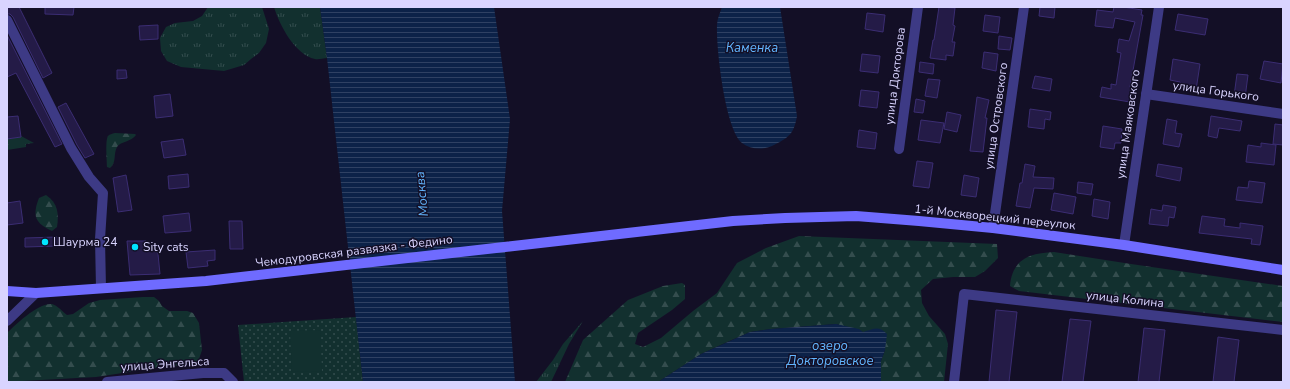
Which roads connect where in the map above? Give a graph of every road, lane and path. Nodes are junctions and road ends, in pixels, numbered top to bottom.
1 (918, 7) edge
2 (1024, 7) edge
3 (1159, 7) edge
4 (7, 20) edge
5 (1146, 94) junction
6 (1283, 114) edge
7 (899, 149) dead end
8 (702, 224) joint
9 (993, 228) junction
10 (1124, 245) junction
11 (1283, 270) edge
12 (101, 288) junction
13 (7, 291) edge
14 (36, 293) junction
15 (7, 321) edge
16 (1283, 330) edge
17 (107, 382) edge
18 (232, 382) edge
19 (954, 382) edge

1 - 7 street, улица Докторова
2 - 9 street, улица Островского
3 - 5 street, улица Маяковского
4 - 12 street
5 - 6 street, улица Горького
5 - 10 street, улица Маяковского
8 - 9 street, 1-й Москворецкий переулок
8 - 12 street, Чемодуровская развязка - Федино
9 - 10 street, 1-й Москворецкий переулок
10 - 11 street, 1-й Москворецкий переулок
12 - 14 street, Чемодуровская развязка - Федино
13 - 14 street, Чемодуровская развязка - Федино
14 - 15 street
16 - 19 street, улица Колина
17 - 18 street, улица Энгельса

